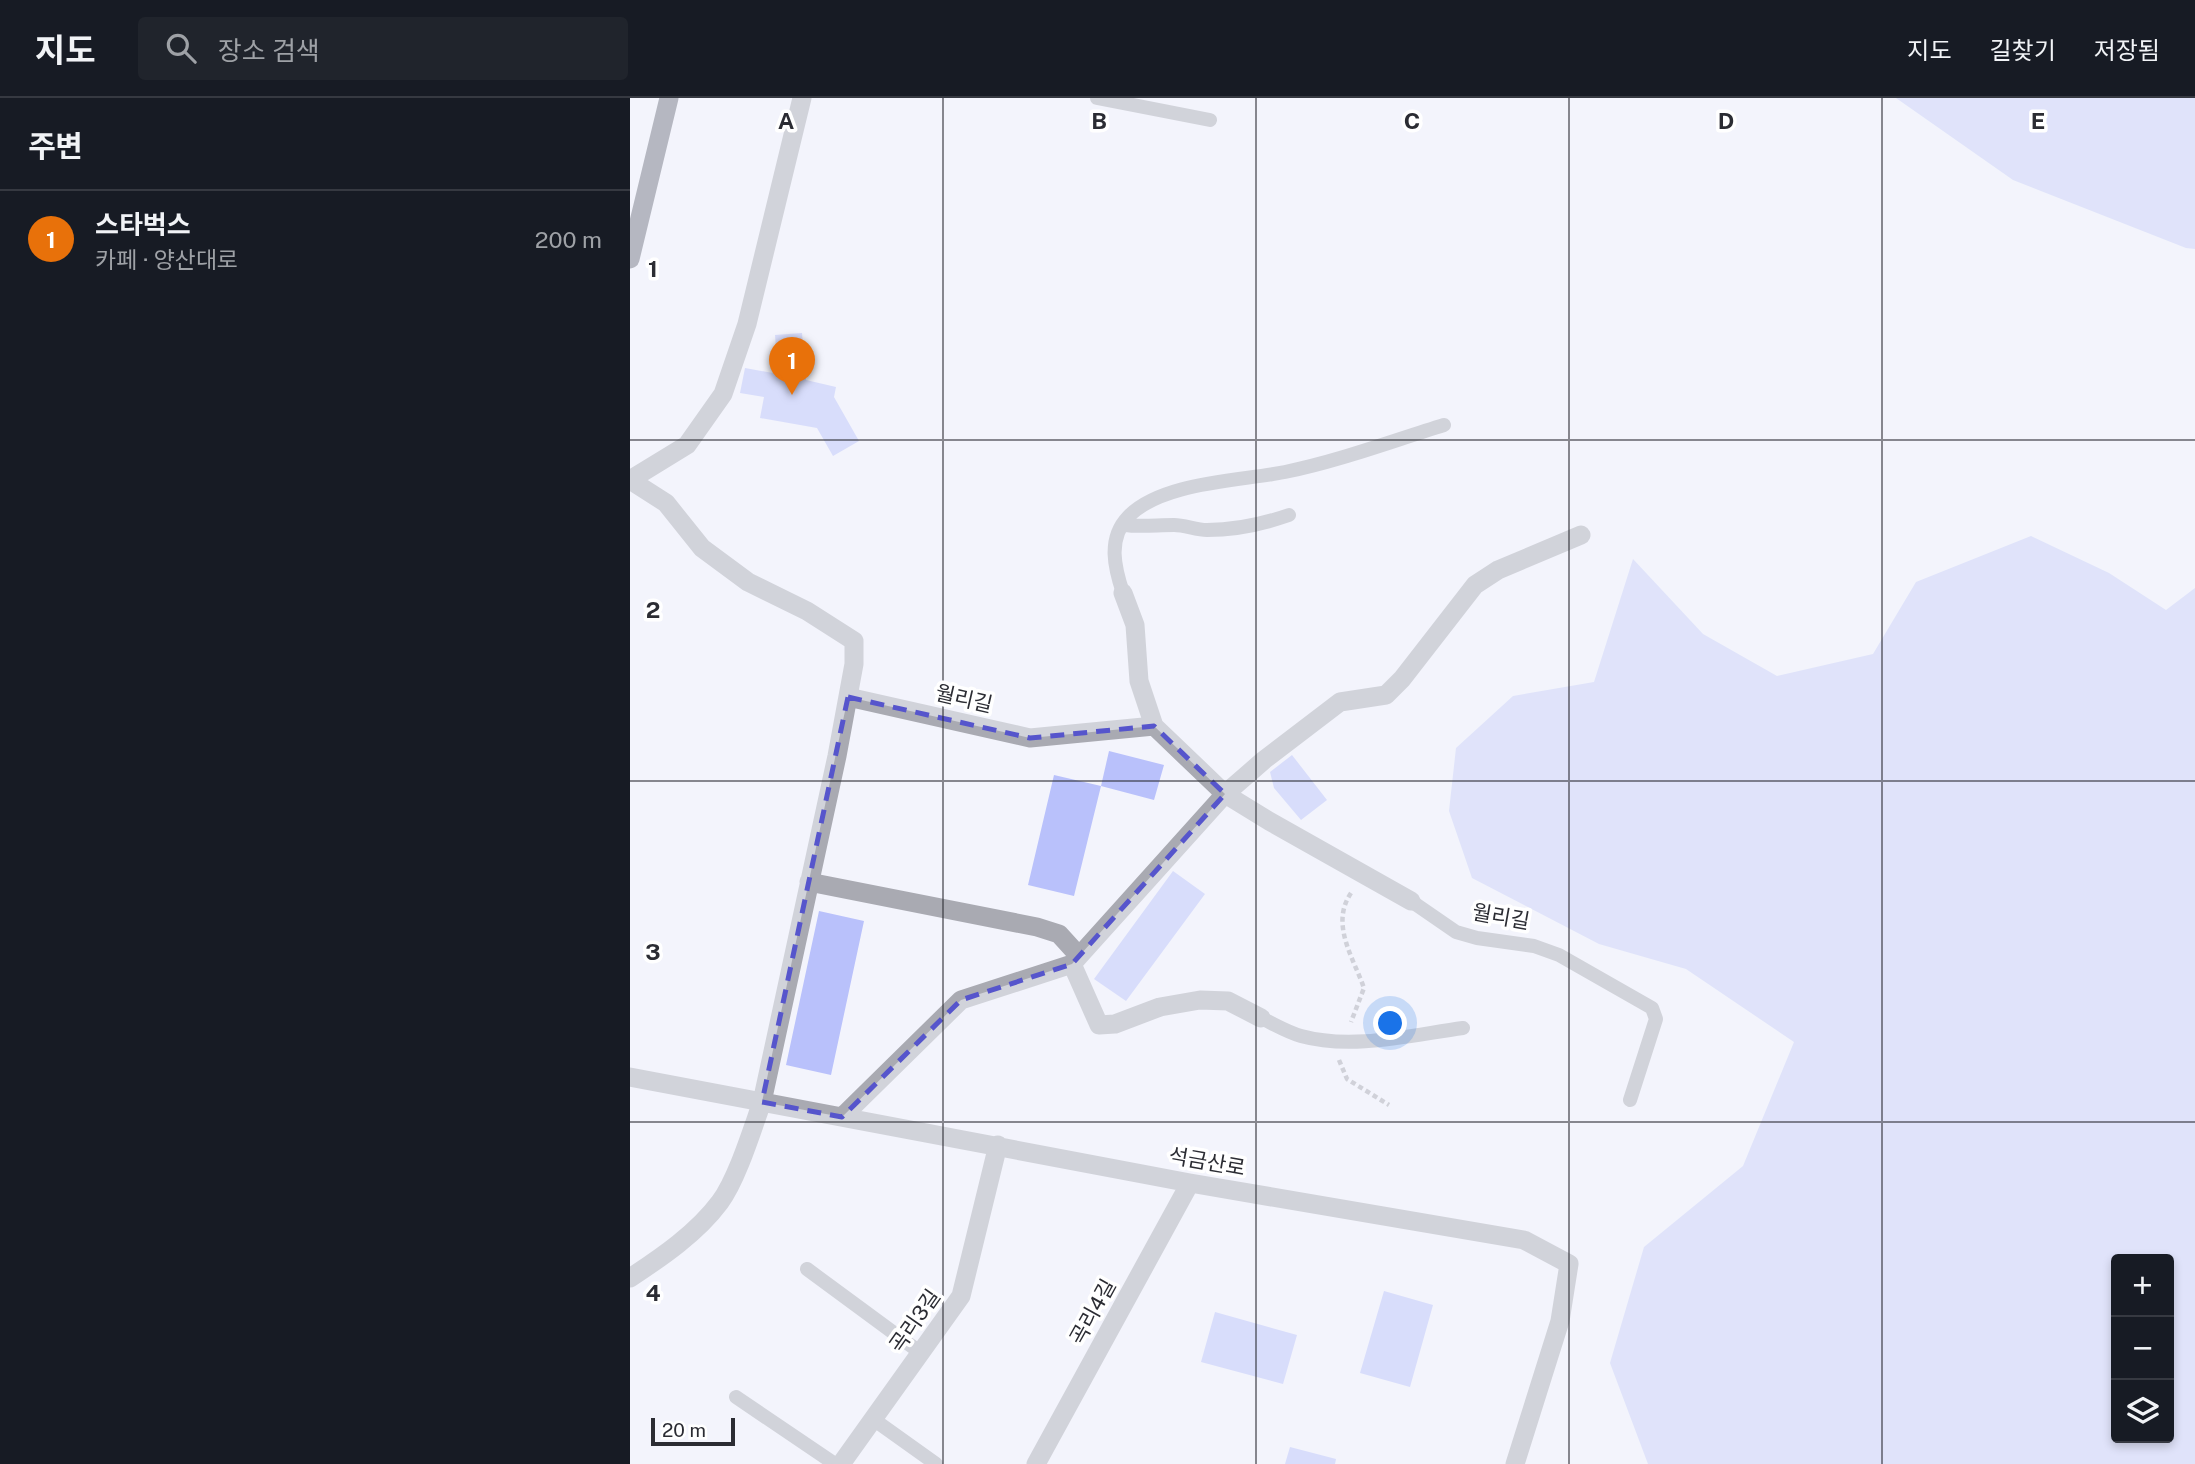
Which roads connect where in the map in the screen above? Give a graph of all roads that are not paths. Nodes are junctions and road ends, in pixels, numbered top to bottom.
1 (669, 98) edge
2 (802, 98) edge
3 (1097, 98) edge
4 (1210, 120) dead end
5 (630, 259) edge
6 (1444, 425) dead end
7 (630, 480) edge
8 (1289, 515) dead end
9 (1124, 524) junction
10 (1581, 535) dead end
11 (1123, 593) joint
12 (848, 697) junction
13 (1154, 726) junction
14 (1225, 794) junction
15 (809, 882) junction
16 (1411, 901) joint
17 (1075, 960) junction
18 (1261, 1018) joint
19 (1463, 1028) dead end
20 (630, 1077) edge
21 (1630, 1100) dead end
22 (762, 1102) junction
23 (842, 1117) junction
24 (998, 1145) junction
25 (1190, 1183) junction
26 (807, 1269) dead end
27 (630, 1278) edge
28 (921, 1353) junction
29 (736, 1397) dead end
30 (873, 1419) junction
31 (835, 1464) edge
32 (841, 1464) edge
33 (936, 1464) edge
34 (1036, 1464) edge
35 (1515, 1464) edge

1 - 5 main road
2 - 7 street
3 - 4 lane
6 - 9 lane
7 - 12 street
8 - 9 lane
9 - 11 lane, 월리길
10 - 14 street
11 - 13 street, 월리길
12 - 13 street, 월리길
12 - 15 street
13 - 14 street, 월리길
14 - 16 street, 월리길
14 - 17 street
15 - 17 street
15 - 22 street
16 - 21 lane, 월리길
17 - 18 street
17 - 23 street
18 - 19 lane
20 - 22 street, 석금산로
22 - 23 street, 석금산로
22 - 27 street
23 - 24 street, 석금산로
24 - 25 street, 석금산로
24 - 28 street, 곡리3길
25 - 34 street, 곡리4길
25 - 35 street, 석금산로
26 - 28 lane
28 - 30 street, 곡리3길
29 - 31 lane
30 - 32 street, 곡리3길
30 - 33 lane

